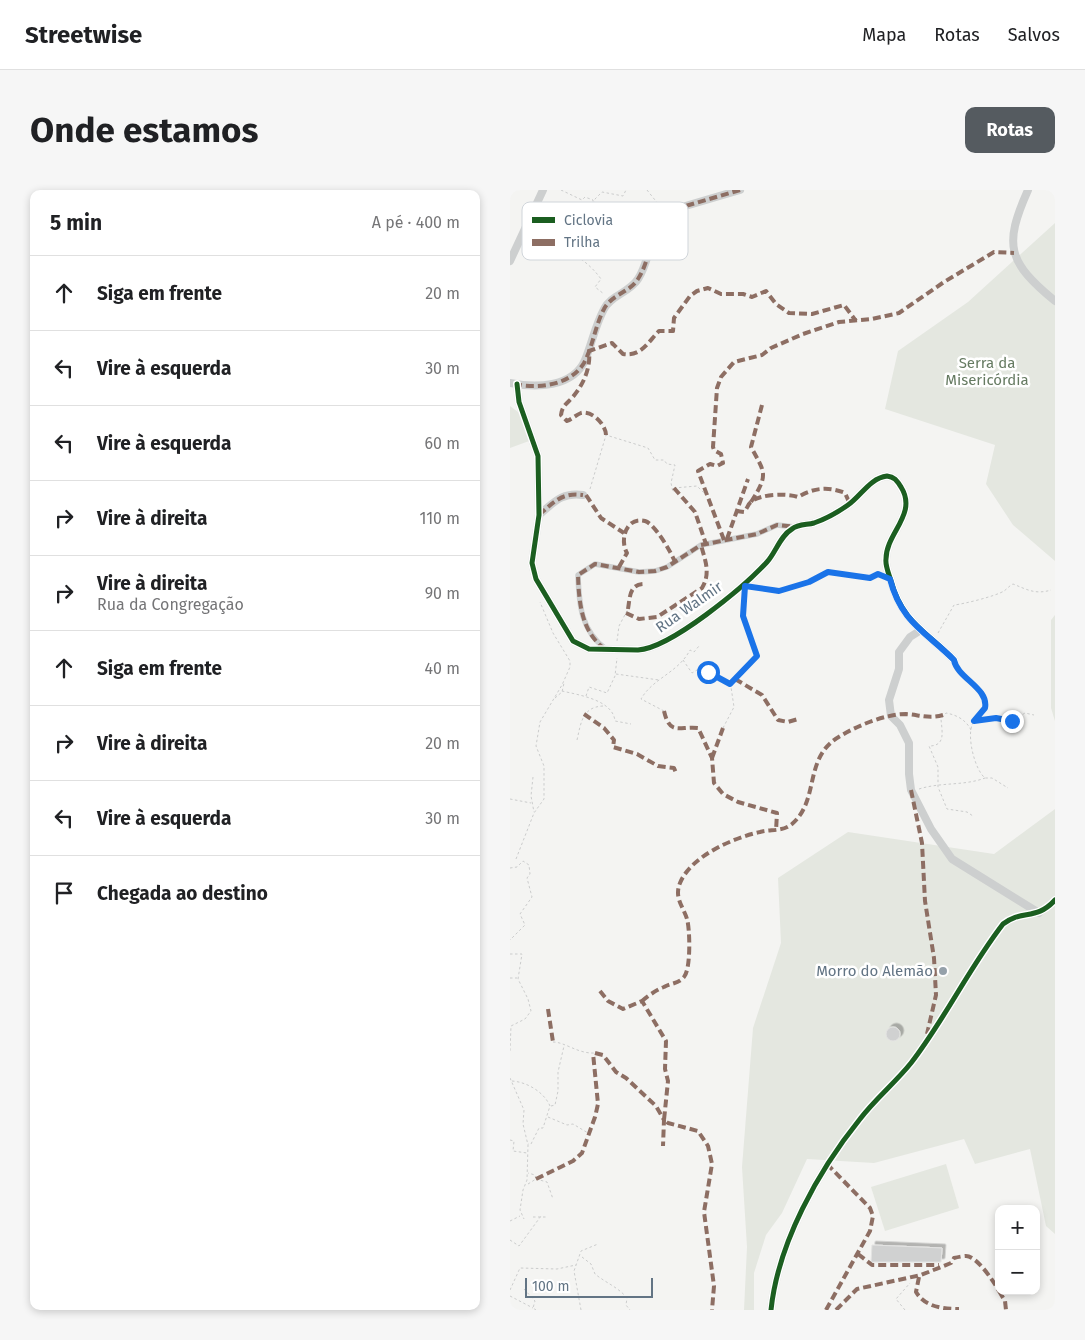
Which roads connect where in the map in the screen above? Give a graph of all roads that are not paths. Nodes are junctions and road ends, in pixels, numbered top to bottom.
1 (544, 190) edge
2 (740, 190) edge
3 (1028, 190) edge
4 (539, 202) edge
5 (688, 204) edge
6 (522, 238) edge
7 (646, 260) edge
8 (510, 261) edge
9 (1055, 301) edge
10 (514, 384) edge
11 (583, 495) road end
12 (539, 515) junction
13 (795, 527) junction
14 (921, 630) junction
15 (607, 650) junction
16 (954, 660) road end
17 (1055, 900) edge
18 (1039, 913) junction
19 (772, 1310) edge

1 - 4 street
2 - 5 street
3 - 9 street
6 - 8 street
7 - 10 street
10 - 12 street, Rua Walmir
11 - 12 street
12 - 15 street, Rua Walmir
13 - 14 street
13 - 15 street, Rua Walmir
13 - 15 street
14 - 16 street
14 - 18 street
17 - 18 street
18 - 19 street

